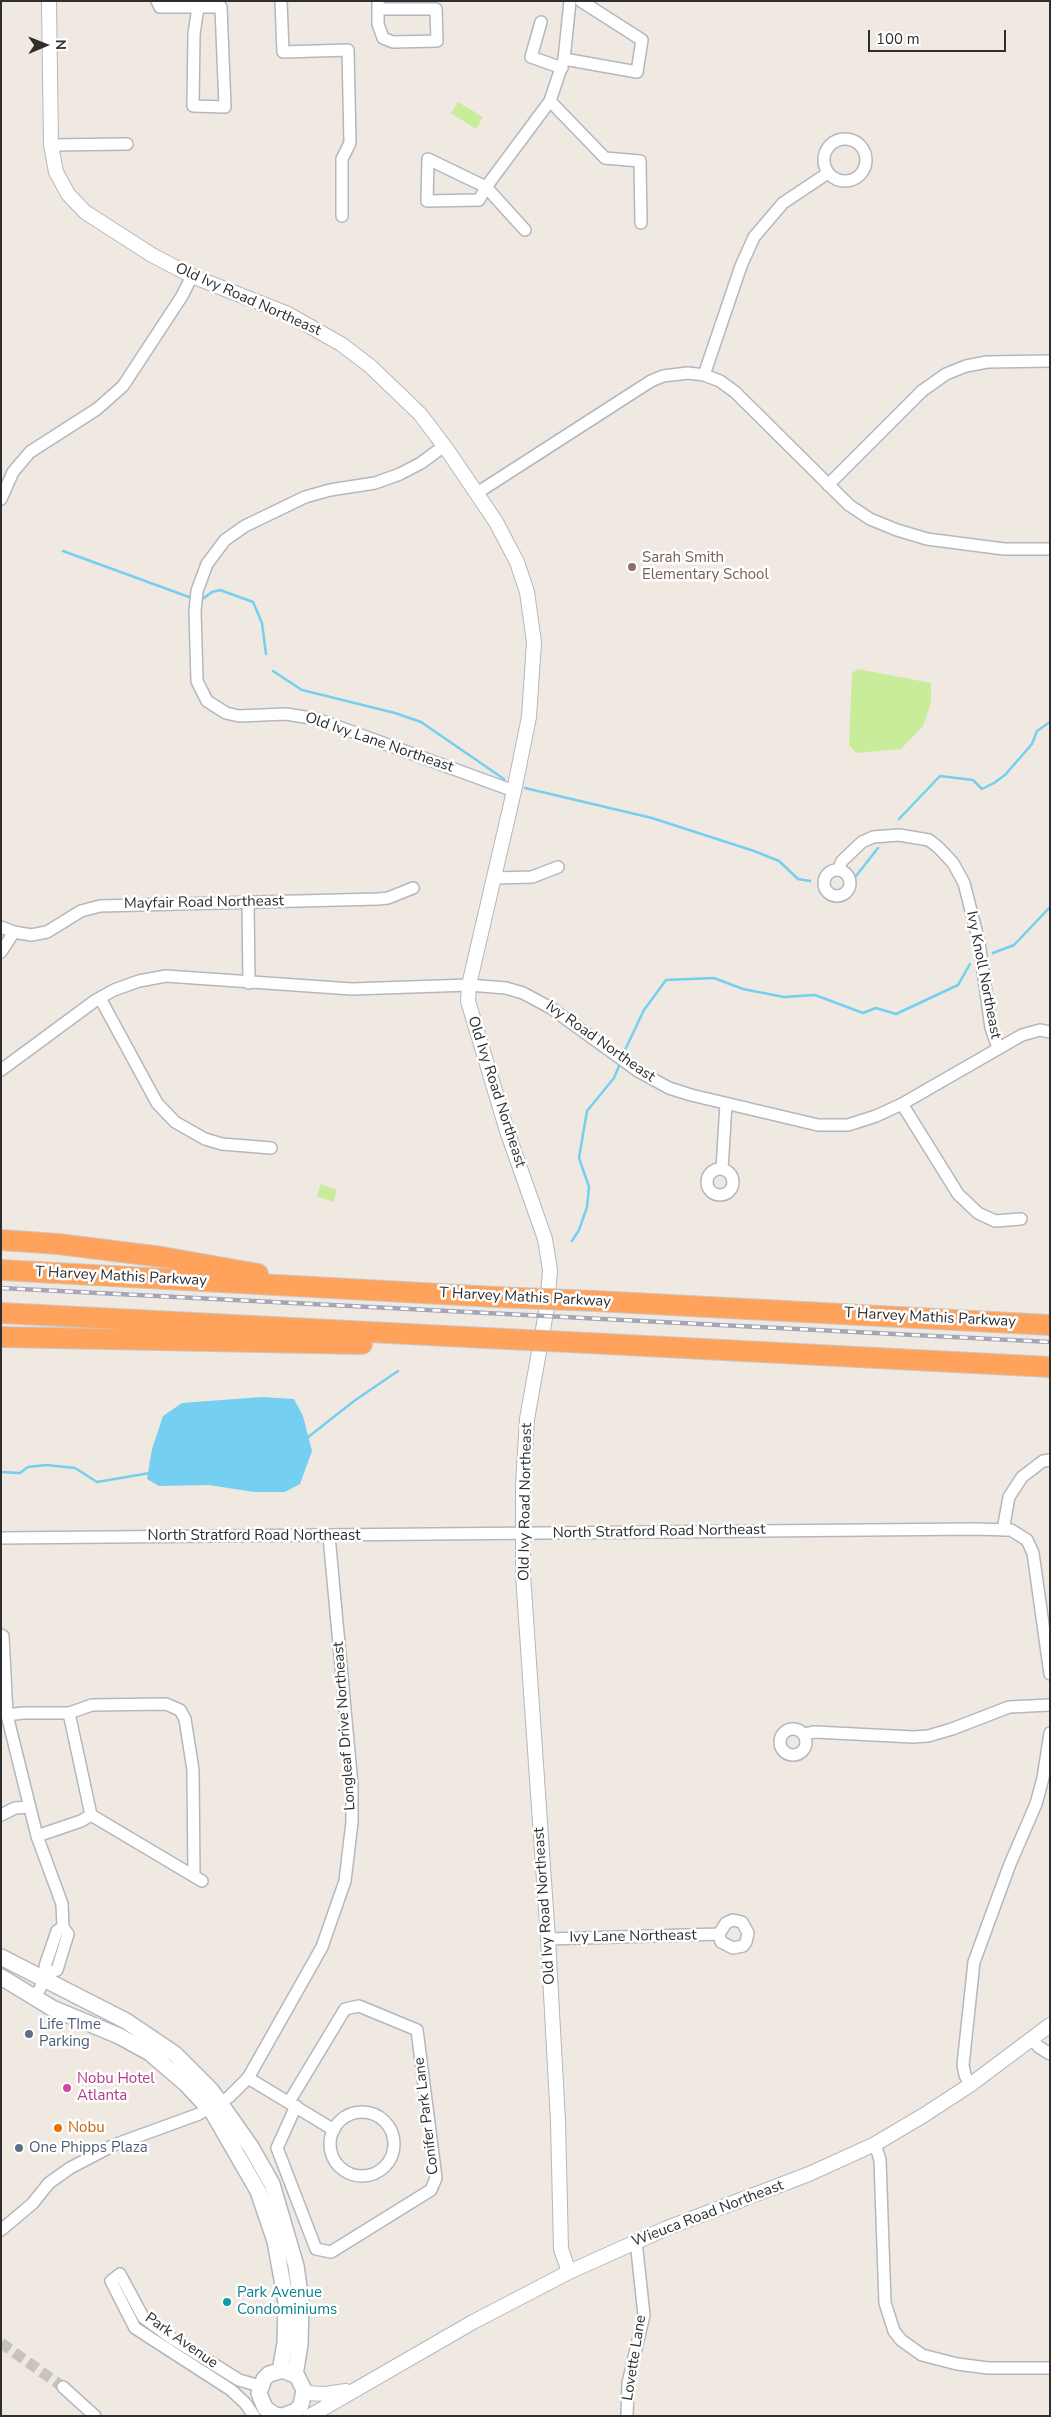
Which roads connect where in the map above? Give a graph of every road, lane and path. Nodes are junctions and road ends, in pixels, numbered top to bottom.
1 (49, 1) edge
2 (157, 1) edge
3 (281, 1) edge
4 (570, 1) edge
5 (581, 1) edge
6 (378, 5) edge
7 (198, 7) junction
8 (541, 22) dead end
9 (563, 64) junction
10 (550, 101) junction
11 (126, 144) dead end
12 (51, 146) junction
13 (828, 173) dead end
14 (486, 187) junction
15 (342, 216) dead end
16 (641, 223) dead end
17 (525, 230) dead end
18 (192, 276) junction
19 (1050, 361) edge
20 (704, 375) junction
21 (444, 446) junction
22 (828, 485) junction
23 (477, 493) junction
24 (1, 499) edge
25 (1050, 549) edge
26 (514, 791) junction
27 (558, 867) dead end
28 (838, 870) dead end
29 (494, 878) junction
30 (413, 888) dead end
31 (248, 902) junction
32 (1, 926) edge
33 (14, 932) junction
34 (1, 952) edge
35 (249, 983) junction
36 (469, 985) junction
37 (100, 998) junction
38 (1050, 1032) edge
39 (998, 1048) junction
40 (1, 1070) edge
41 (726, 1104) junction
42 (902, 1104) junction
43 (271, 1148) dead end
44 (722, 1169) dead end
45 (1021, 1219) dead end
46 (1, 1240) edge
47 (1, 1270) edge
48 (309, 1287) junction
49 (1, 1313) edge
50 (1050, 1325) edge
51 (1, 1337) edge
52 (486, 1338) junction
53 (1050, 1367) edge
54 (1050, 1460) edge
55 (1003, 1530) junction
56 (523, 1534) junction
57 (329, 1536) junction
58 (1, 1538) edge
59 (1, 1636) edge
60 (1050, 1674) edge
61 (1050, 1704) edge
62 (68, 1713) junction
63 (7, 1715) junction
64 (1050, 1733) edge
65 (804, 1734) dead end
66 (30, 1807) junction
67 (2, 1814) edge
68 (91, 1815) junction
69 (37, 1836) junction
70 (719, 1934) dead end
71 (548, 1939) junction
72 (1, 1957) edge
73 (46, 1976) junction
74 (1, 1977) edge
75 (35, 1998) junction
76 (1050, 2025) edge
77 (1031, 2039) junction
78 (1050, 2054) edge
79 (248, 2078) junction
80 (970, 2084) junction
81 (293, 2104) junction
82 (214, 2106) junction
83 (334, 2130) junction
84 (875, 2144) junction
85 (1, 2230) edge
86 (636, 2241) junction
87 (569, 2272) junction
88 (1050, 2368) edge
89 (280, 2371) junction
90 (295, 2375) junction
91 (63, 2387) tunnel mouth
92 (357, 2388) junction
93 (231, 2390) junction
94 (305, 2404) edge
95 (269, 2410) edge
96 (95, 2416) edge
97 (627, 2416) edge

1 - 12 street, Old Ivy Road Northeast
2 - 7 street
3 - 15 street
4 - 9 street
5 - 9 street
6 - 6 street
7 - 7 street
8 - 9 street
9 - 10 street
10 - 14 street
10 - 16 street
11 - 12 street
12 - 18 street, Old Ivy Road Northeast
13 - 20 street
14 - 14 street
14 - 17 street
18 - 21 street, Old Ivy Road Northeast
18 - 24 street
19 - 22 street
20 - 22 street
20 - 23 street
21 - 23 street, Old Ivy Road Northeast
21 - 26 street, Old Ivy Lane Northeast
22 - 25 street
23 - 26 street, Old Ivy Road Northeast
26 - 29 street, Old Ivy Road Northeast
27 - 29 street
28 - 39 street, Ivy Knoll Northeast
29 - 36 street, Old Ivy Road Northeast
30 - 31 street, Mayfair Road Northeast
31 - 33 street, Mayfair Road Northeast
31 - 35 street
32 - 33 street, Mayfair Road Northeast
33 - 34 street
35 - 36 street, Ivy Road Northeast
35 - 37 street, Ivy Road Northeast
36 - 41 street, Ivy Road Northeast
36 - 56 street, Old Ivy Road Northeast
37 - 40 street, Ivy Road Northeast
37 - 43 street
38 - 39 street, Ivy Road Northeast
39 - 42 street, Ivy Road Northeast
41 - 42 street, Ivy Road Northeast
41 - 44 street
42 - 45 street
46 - 48 highway
47 - 48 highway, T Harvey Mathis Parkway
48 - 50 highway, T Harvey Mathis Parkway, bridge
49 - 52 highway
51 - 52 highway
52 - 53 highway, bridge
54 - 55 street
55 - 56 street, North Stratford Road Northeast
55 - 60 street, North Stratford Road Northeast
56 - 57 street, North Stratford Road Northeast
56 - 71 street, Old Ivy Road Northeast
57 - 58 street, North Stratford Road Northeast
57 - 79 street, Longleaf Drive Northeast
59 - 63 street
61 - 65 street
62 - 63 street
62 - 68 street
62 - 68 street
63 - 66 street
64 - 80 street
66 - 67 street
66 - 69 street
68 - 69 street
69 - 73 street
70 - 71 street, Ivy Lane Northeast
71 - 87 street, Old Ivy Road Northeast
72 - 73 main road
73 - 75 street
73 - 82 main road
74 - 75 main road
75 - 82 main road
76 - 77 street, Wieuca Road Northeast
77 - 78 street
77 - 80 street, Wieuca Road Northeast
79 - 81 street
79 - 82 street, Longleaf Drive Northeast
80 - 84 street, Wieuca Road Northeast
81 - 81 street, Conifer Park Lane
81 - 83 street
82 - 85 street, Longleaf Drive Northeast
82 - 89 main road
82 - 90 main road
83 - 83 street
84 - 86 street, Wieuca Road Northeast
84 - 88 street
86 - 87 street, Wieuca Road Northeast
86 - 97 street, Lovette Lane
87 - 92 street, Wieuca Road Northeast
89 - 90 main road
89 - 95 main road
90 - 94 main road
91 - 96 street
92 - 94 street, Wieuca Road Northeast
92 - 94 street, Wieuca Road Northeast
93 - 95 street, Park Avenue
93 - 95 street, Park Avenue
93 - 95 street, Park Avenue
94 - 95 main road

